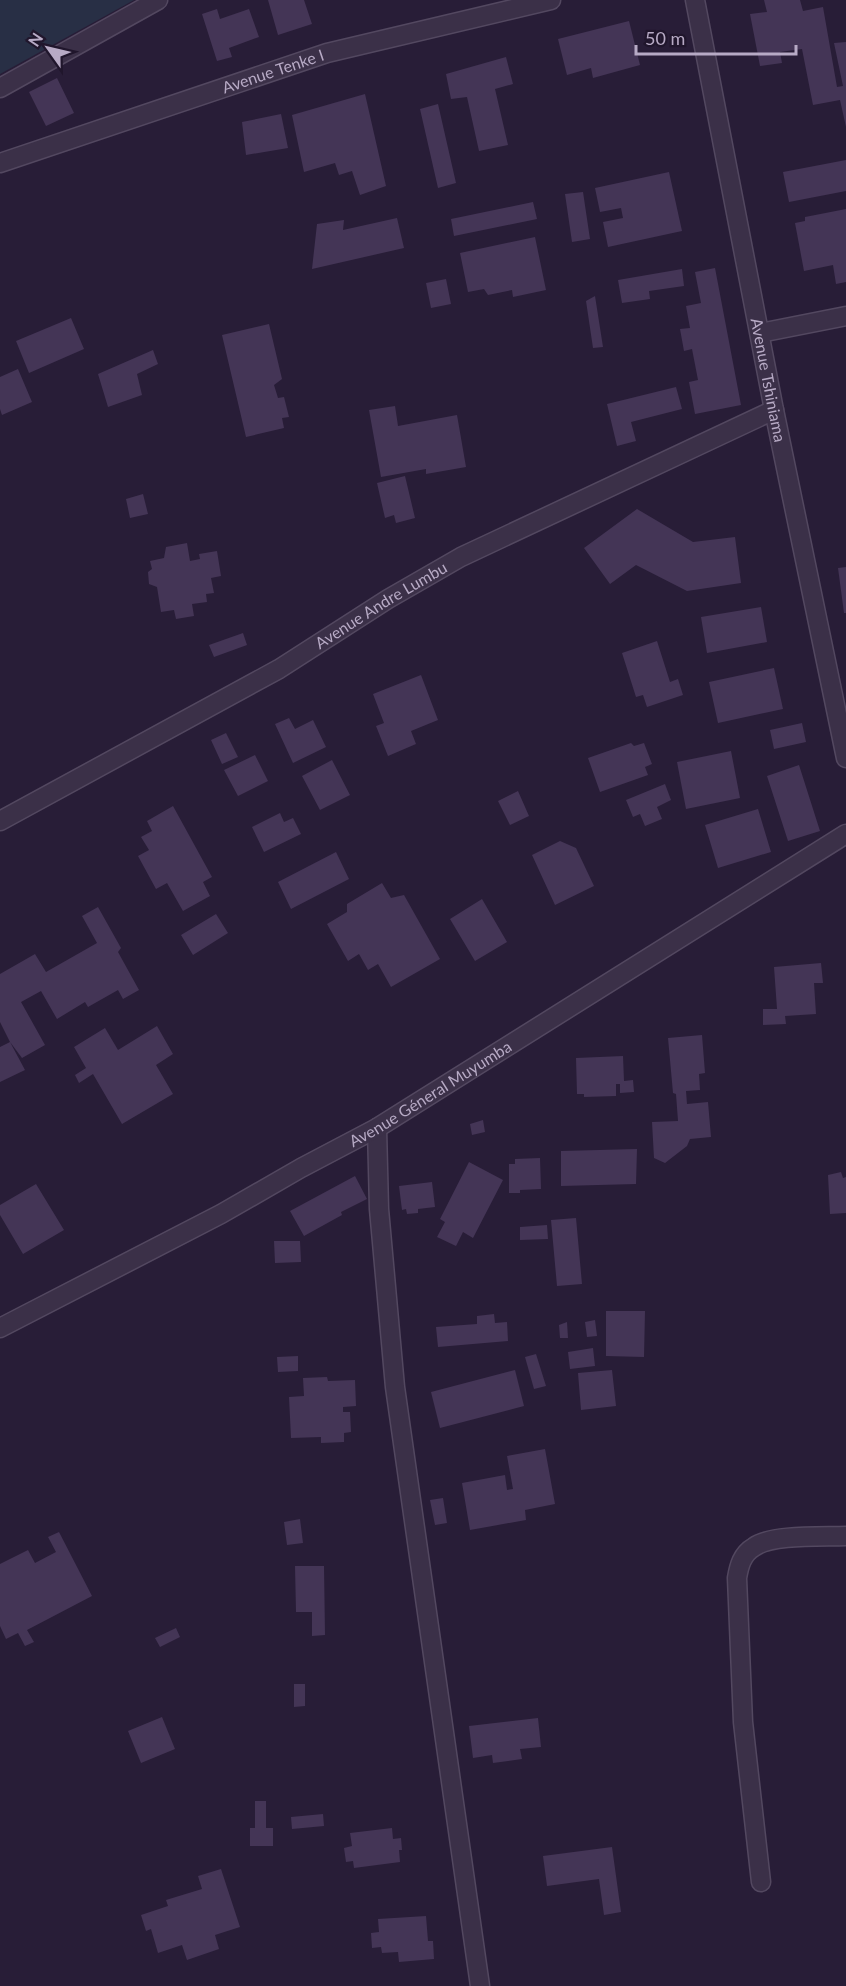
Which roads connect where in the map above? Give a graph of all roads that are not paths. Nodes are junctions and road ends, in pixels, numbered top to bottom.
1 (158, 0) edge
2 (551, 0) edge
3 (695, 0) edge
4 (0, 88) edge
5 (0, 163) edge
6 (846, 316) edge
7 (760, 333) junction
8 (774, 410) junction
9 (846, 758) edge
10 (0, 821) edge
11 (846, 834) edge
12 (377, 1128) junction
13 (0, 1328) edge
14 (846, 1536) edge
15 (761, 1881) dead end
16 (480, 1986) edge

1 - 4 street
2 - 5 street, Avenue Tenke I
3 - 7 street, Avenue Tshiniama
6 - 7 street
7 - 8 street, Avenue Tshiniama
8 - 9 street, Avenue Tshiniama
8 - 10 street, Avenue Andre Lumbu
11 - 12 street, Avenue Géneral Muyumba
12 - 13 street, Avenue Géneral Muyumba
12 - 16 street
14 - 15 street

